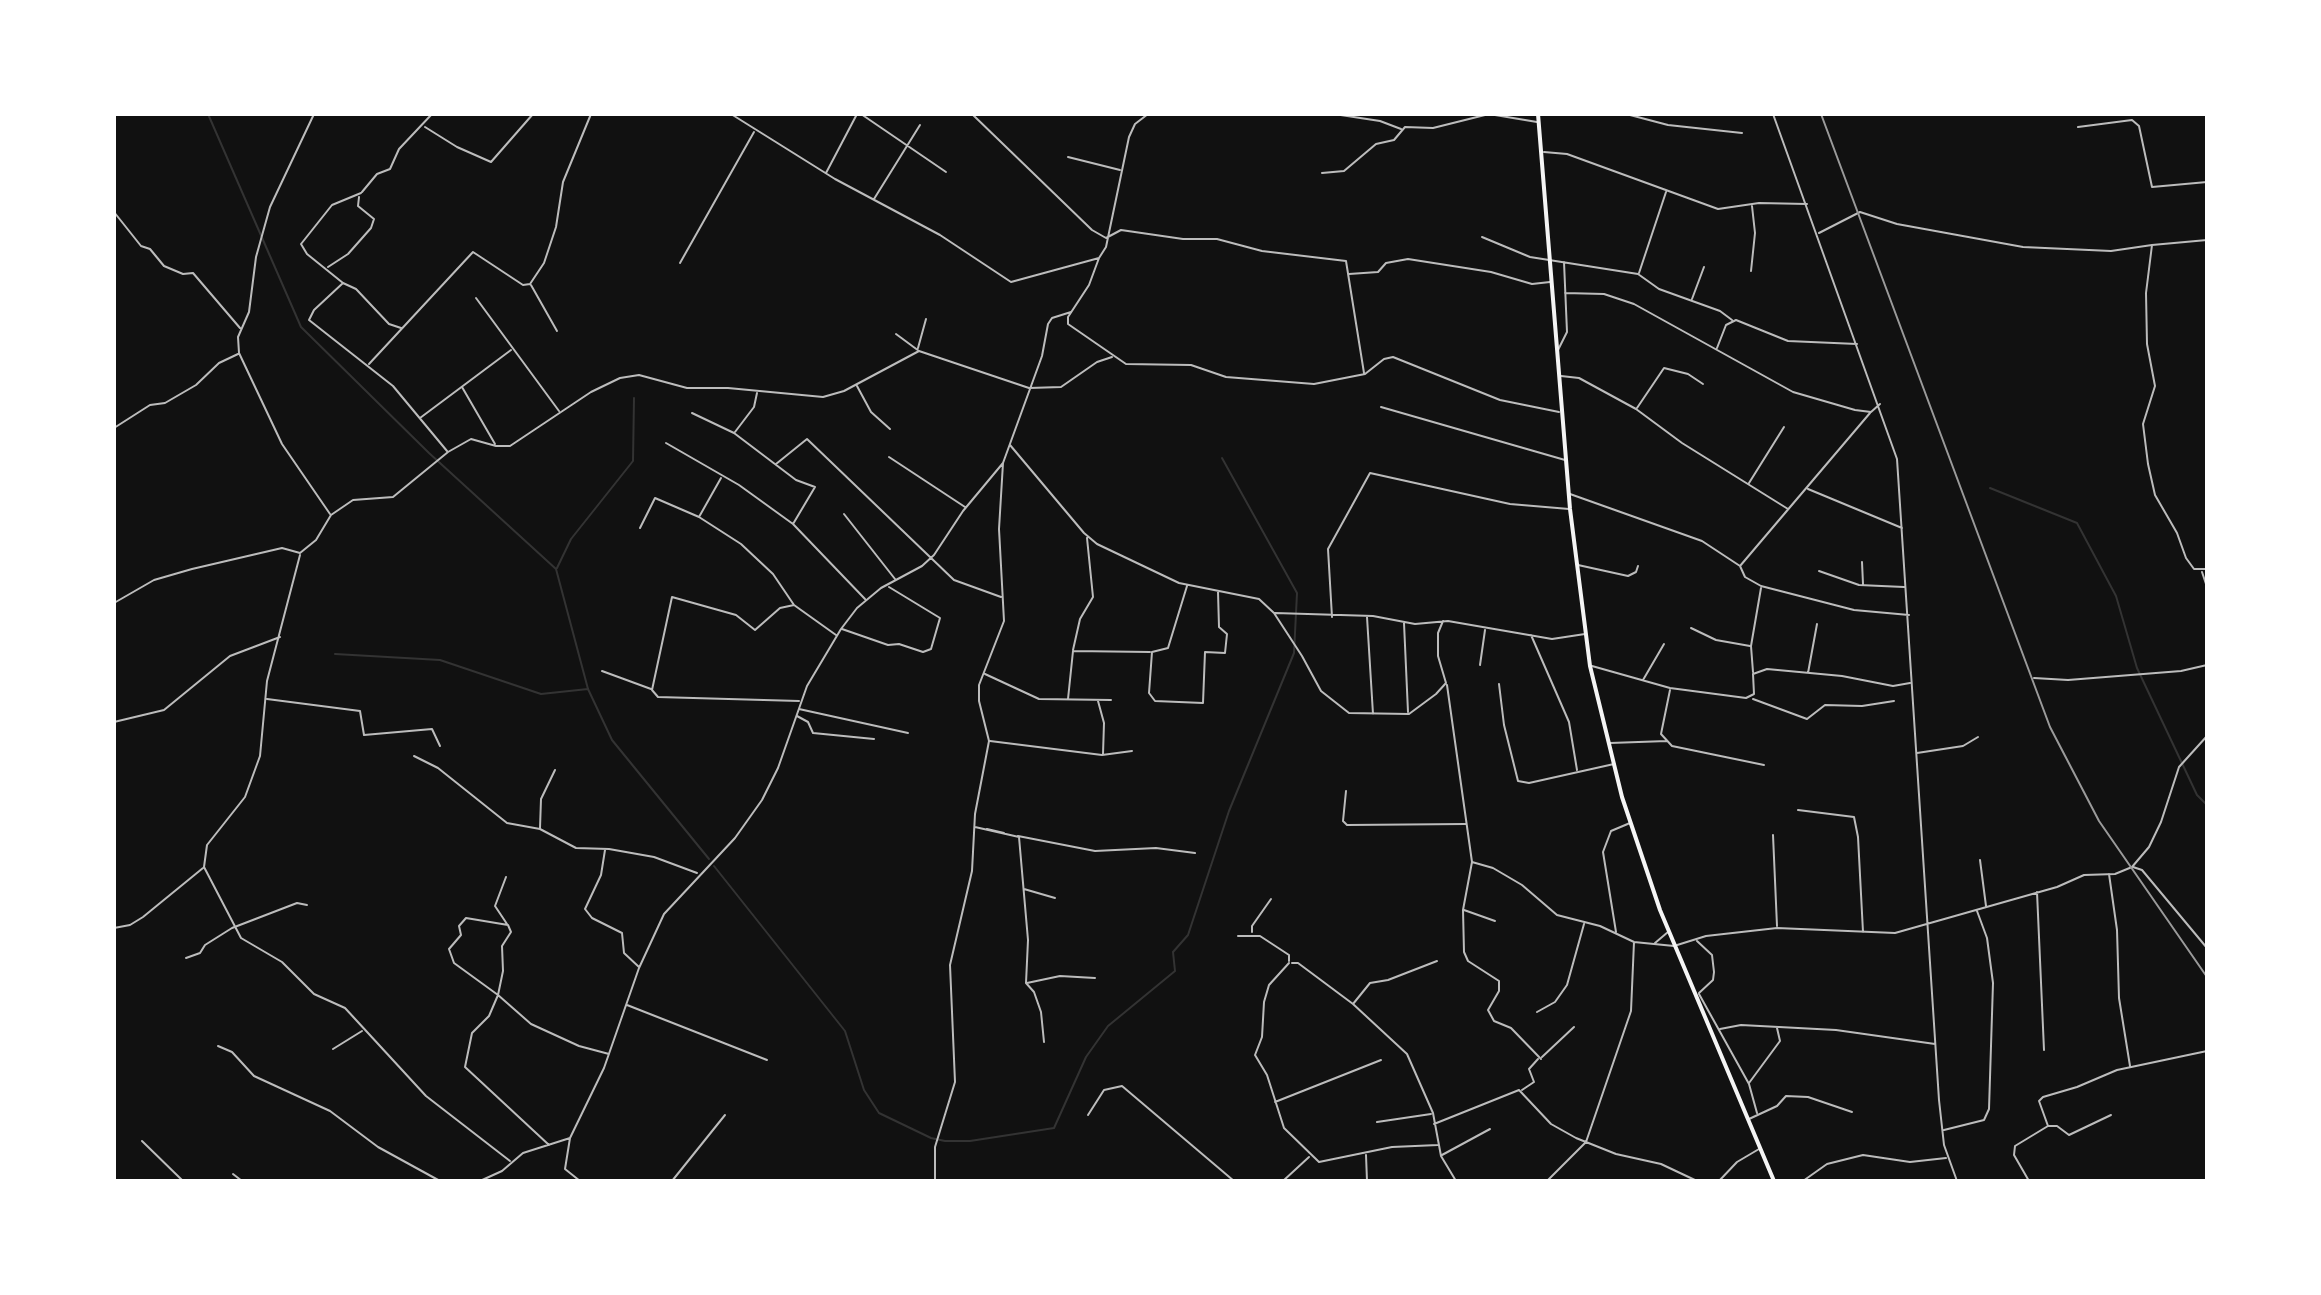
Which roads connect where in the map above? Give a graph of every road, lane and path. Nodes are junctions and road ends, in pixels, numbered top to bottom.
1 (314, 114) edge
2 (432, 114) edge
3 (533, 114) edge
4 (591, 114) edge
5 (731, 114) edge
6 (859, 114) edge
7 (1148, 114) edge
8 (1334, 114) edge
9 (1538, 114) edge
10 (1624, 114) edge
11 (1773, 114) edge
12 (974, 115) edge
13 (1631, 115) edge
14 (1538, 122) junction
15 (920, 125) dead end
16 (423, 126) junction
17 (2078, 127) dead end
18 (1402, 130) junction
19 (755, 131) junction
20 (1742, 133) dead end
21 (911, 145) junction
22 (1541, 152) junction
23 (1068, 157) dead end
24 (1120, 170) junction
25 (946, 172) dead end
26 (1322, 173) dead end
27 (825, 174) junction
28 (2207, 182) edge
29 (1666, 191) junction
30 (361, 193) junction
31 (873, 200) junction
32 (1808, 204) junction
33 (1751, 205) junction
34 (114, 212) edge
35 (1818, 234) junction
36 (1482, 237) dead end
37 (1106, 238) junction
38 (2207, 240) edge
39 (2152, 245) junction
40 (1550, 257) junction
41 (1099, 258) junction
42 (1564, 261) junction
43 (680, 263) dead end
44 (1704, 267) dead end
45 (327, 268) junction
46 (1751, 271) dead end
47 (1349, 274) junction
48 (1638, 274) junction
49 (1552, 282) junction
50 (343, 283) junction
51 (530, 284) junction
52 (1565, 293) junction
53 (476, 298) dead end
54 (1691, 300) junction
55 (1071, 312) junction
56 (926, 319) dead end
57 (1732, 320) junction
58 (240, 328) junction
59 (402, 328) junction
60 (557, 331) dead end
61 (896, 334) dead end
62 (1857, 344) junction
63 (511, 349) junction
64 (1716, 349) junction
65 (919, 350) junction
66 (1558, 350) junction
67 (239, 353) junction
68 (1112, 357) junction
69 (369, 364) junction
70 (1365, 374) junction
71 (1560, 376) junction
72 (857, 384) junction
73 (1703, 384) dead end
74 (462, 386) junction
75 (1029, 388) junction
76 (758, 392) junction
77 (1880, 404) junction
78 (1381, 407) dead end
79 (1636, 409) junction
80 (560, 412) junction
81 (1561, 412) junction
82 (1871, 412) junction
83 (692, 413) dead end
84 (419, 419) junction
85 (1784, 427) dead end
86 (114, 428) edge
87 (890, 429) dead end
88 (734, 433) junction
89 (666, 443) dead end
90 (1009, 444) junction
91 (496, 446) junction
92 (448, 452) junction
93 (889, 457) dead end
94 (1566, 460) junction
95 (1003, 463) junction
96 (776, 464) junction
97 (721, 477) junction
98 (1748, 484) junction
99 (1807, 488) junction
100 (1569, 493) junction
101 (966, 508) junction
102 (1570, 509) junction
103 (1788, 509) junction
104 (844, 514) dead end
105 (331, 515) junction
106 (699, 517) junction
107 (793, 524) junction
108 (640, 528) dead end
109 (1902, 528) junction
110 (1088, 537) junction
111 (300, 553) junction
112 (929, 558) junction
113 (1862, 562) dead end
114 (1577, 565) junction
115 (1638, 566) dead end
116 (1740, 566) junction
117 (2207, 569) edge
118 (1819, 571) dead end
119 (2202, 571) junction
120 (895, 580) junction
121 (1187, 585) junction
122 (887, 586) junction
123 (1761, 586) junction
124 (1863, 586) junction
125 (1906, 587) junction
126 (2207, 587) edge
127 (1218, 591) junction
128 (1004, 597) junction
129 (866, 600) junction
130 (114, 603) edge
131 (794, 605) junction
132 (1274, 613) junction
133 (1909, 615) junction
134 (1367, 616) junction
135 (1332, 617) junction
136 (1404, 621) junction
137 (1443, 621) junction
138 (1817, 624) dead end
139 (1691, 628) dead end
140 (841, 629) junction
141 (1486, 629) junction
142 (1586, 633) junction
143 (1531, 635) junction
144 (837, 636) junction
145 (280, 637) junction
146 (1664, 644) dead end
147 (1751, 646) junction
148 (1073, 651) junction
149 (1152, 652) junction
150 (1480, 665) dead end
151 (2207, 665) edge
152 (1590, 666) junction
153 (602, 671) dead end
154 (984, 674) junction
155 (1753, 674) junction
156 (1808, 674) junction
157 (2034, 678) dead end
158 (1643, 681) junction
159 (1446, 683) junction
160 (1911, 683) junction
161 (1499, 684) dead end
162 (1670, 688) junction
163 (652, 690) junction
164 (1752, 698) junction
165 (266, 699) junction
166 (1097, 699) junction
167 (1111, 700) dead end
168 (800, 701) junction
169 (1068, 701) junction
170 (1894, 701) dead end
171 (798, 709) junction
172 (1409, 714) junction
173 (796, 715) junction
174 (1373, 716) junction
175 (114, 722) edge
176 (908, 733) dead end
177 (2207, 736) edge
178 (1978, 737) dead end
179 (874, 739) dead end
180 (989, 741) junction
181 (1667, 741) junction
182 (1609, 743) junction
183 (440, 746) dead end
184 (1132, 751) dead end
185 (1915, 753) junction
186 (1102, 755) junction
187 (414, 756) dead end
188 (1614, 764) junction
189 (1764, 765) dead end
190 (555, 770) dead end
191 (1577, 772) junction
192 (1346, 791) dead end
193 (1798, 810) dead end
194 (1631, 823) junction
195 (1466, 824) junction
196 (974, 827) junction
197 (540, 829) junction
198 (1773, 835) dead end
199 (603, 849) junction
200 (1195, 853) dead end
201 (1980, 860) dead end
202 (1472, 862) junction
203 (204, 867) junction
204 (2132, 867) junction
205 (698, 874) junction
206 (2109, 874) junction
207 (506, 877) dead end
208 (1023, 888) junction
209 (2037, 891) junction
210 (1055, 898) dead end
211 (1271, 899) dead end
212 (307, 905) dead end
213 (1986, 907) junction
214 (1463, 910) junction
215 (1977, 910) junction
216 (1495, 921) dead end
217 (1584, 923) junction
218 (1928, 924) junction
219 (508, 925) junction
220 (114, 928) edge
221 (232, 928) junction
222 (1777, 928) junction
223 (1616, 932) junction
224 (1668, 932) junction
225 (1252, 933) junction
226 (1863, 933) junction
227 (1238, 936) dead end
228 (1697, 941) junction
229 (1634, 942) junction
230 (1654, 944) junction
231 (1674, 946) junction
232 (2207, 948) edge
233 (186, 958) dead end
234 (1437, 961) dead end
235 (1289, 963) junction
236 (639, 968) junction
237 (1095, 978) dead end
238 (1026, 983) junction
239 (498, 995) junction
240 (1697, 995) junction
241 (1353, 1004) junction
242 (626, 1005) junction
243 (1537, 1012) dead end
244 (1574, 1027) dead end
245 (1777, 1028) junction
246 (1720, 1029) junction
247 (363, 1031) junction
248 (1044, 1042) dead end
249 (1936, 1044) junction
250 (218, 1046) dead end
251 (333, 1049) dead end
252 (2044, 1050) dead end
253 (2207, 1051) edge
254 (609, 1054) junction
255 (1541, 1059) junction
256 (767, 1060) dead end
257 (1381, 1060) dead end
258 (2130, 1067) junction
259 (1749, 1084) junction
260 (1521, 1091) junction
261 (1275, 1102) junction
262 (1852, 1112) dead end
263 (1433, 1113) junction
264 (1757, 1113) junction
265 (725, 1115) dead end
266 (1088, 1115) dead end
267 (2111, 1115) dead end
268 (1748, 1119) junction
269 (1377, 1122) dead end
270 (1434, 1124) junction
271 (2048, 1126) junction
272 (1490, 1129) dead end
273 (1943, 1130) junction
274 (570, 1138) junction
275 (142, 1141) dead end
276 (1586, 1142) junction
277 (550, 1145) junction
278 (1438, 1145) junction
279 (1760, 1148) junction
280 (1366, 1154) junction
281 (1309, 1156) junction
282 (1441, 1156) junction
283 (1948, 1157) junction
284 (511, 1162) junction
285 (233, 1174) dead end
286 (183, 1181) edge
287 (242, 1181) edge
288 (440, 1181) edge
289 (480, 1181) edge
290 (580, 1181) edge
291 (672, 1181) edge
292 (935, 1181) edge
293 (1234, 1181) edge
294 (1283, 1181) edge
295 (1367, 1181) edge
296 (1456, 1181) edge
297 (1547, 1181) edge
298 (1697, 1181) edge
299 (1719, 1181) edge
300 (1774, 1181) edge
301 (1803, 1181) edge
302 (1957, 1181) edge
303 (2029, 1181) edge

1 - 58 street
2 - 16 street
3 - 16 street
4 - 51 street
5 - 19 street
6 - 21 street
6 - 27 street
7 - 24 street
8 - 18 street
9 - 14 main road
10 - 13 street
11 - 32 street
12 - 37 street
13 - 20 street
14 - 18 street
14 - 22 main road
15 - 21 street
16 - 30 street
17 - 28 street
18 - 26 street
19 - 27 street
19 - 43 street
21 - 25 street
21 - 31 street
22 - 29 street
22 - 40 main road
23 - 24 street
24 - 37 street
27 - 31 street
29 - 33 street
29 - 48 street
30 - 45 street
30 - 45 street
31 - 41 street
32 - 33 street
32 - 35 street
33 - 46 street
34 - 58 street
35 - 39 street
35 - 62 street
36 - 40 street
37 - 41 street
37 - 47 street
38 - 39 street
39 - 119 street
40 - 42 street
40 - 49 main road
41 - 55 street
42 - 48 street
42 - 52 street
44 - 54 street
45 - 50 street
47 - 49 street
47 - 70 street
48 - 54 street
49 - 66 main road
50 - 59 street
50 - 69 street
51 - 59 street
51 - 60 street
52 - 64 street
52 - 66 street
53 - 63 street
54 - 57 street
55 - 68 street
55 - 75 street
56 - 65 street
57 - 62 street
57 - 64 street
58 - 67 street
59 - 69 street
61 - 65 street
62 - 77 street
63 - 74 street
63 - 80 street
64 - 82 street
65 - 72 street
65 - 75 street
66 - 71 main road
67 - 86 street
67 - 105 street
68 - 70 street
68 - 75 street
69 - 84 street
70 - 81 street
71 - 79 street
71 - 81 main road
72 - 76 street
72 - 87 street
73 - 79 street
74 - 84 street
74 - 91 street
75 - 90 street
76 - 80 street
76 - 88 street
77 - 82 street
77 - 109 street
78 - 94 street
79 - 98 street
80 - 91 street
81 - 94 main road
82 - 99 street
83 - 88 street
84 - 92 street
85 - 98 street
88 - 96 street
89 - 97 street
90 - 95 street
90 - 110 street
91 - 92 street
92 - 105 street
93 - 101 street
94 - 100 main road
95 - 101 street
95 - 128 street
96 - 107 street
96 - 112 street
97 - 106 street
97 - 107 street
98 - 103 street
99 - 103 street
99 - 109 street
100 - 102 main road
100 - 116 street
101 - 112 street
102 - 114 main road
102 - 135 street
103 - 116 street
104 - 120 street
105 - 111 street
106 - 108 street
106 - 131 street
107 - 129 street
109 - 125 street
110 - 121 street
110 - 148 street
111 - 130 street
111 - 145 street
112 - 120 street
112 - 128 street
113 - 124 street
114 - 115 street
114 - 142 main road
116 - 123 street
117 - 119 street
118 - 124 street
119 - 126 street
120 - 122 street
121 - 127 street
121 - 149 street
122 - 129 street
122 - 140 street
123 - 133 street
123 - 147 street
124 - 125 street
125 - 133 street
127 - 132 street
127 - 149 street
128 - 154 street
129 - 140 street
131 - 144 street
131 - 163 street
132 - 135 street
132 - 174 street
133 - 160 street
134 - 135 street
134 - 136 street
134 - 174 street
136 - 137 street
136 - 172 street
137 - 141 street
137 - 159 street
138 - 156 street
139 - 147 street
140 - 144 street
141 - 143 street
141 - 150 street
142 - 143 street
142 - 152 main road
143 - 191 street
144 - 168 street
145 - 165 street
145 - 175 street
146 - 158 street
147 - 155 street
148 - 149 street
148 - 169 street
151 - 157 street
152 - 158 street
152 - 182 main road
153 - 163 street
154 - 169 street
154 - 180 street
155 - 156 street
155 - 164 street
156 - 160 street
158 - 162 street
159 - 172 street
159 - 195 street
160 - 185 street
161 - 191 street
162 - 164 street
162 - 181 street
163 - 168 street
164 - 170 street
165 - 183 street
165 - 203 street
166 - 167 street
166 - 169 street
166 - 186 street
168 - 171 street
171 - 173 street
171 - 176 street
172 - 174 street
173 - 179 street
173 - 205 street
177 - 204 street
178 - 185 street
180 - 186 street
180 - 196 street
181 - 182 street
181 - 189 street
182 - 188 main road
184 - 186 street
185 - 218 street
187 - 197 street
188 - 191 street
188 - 194 main road
190 - 197 street
192 - 195 street
193 - 226 street
194 - 223 street
194 - 224 main road
195 - 202 street
196 - 200 street
196 - 208 street
196 - 292 street
197 - 199 street
198 - 222 street
199 - 205 street
199 - 236 street
201 - 213 street
202 - 214 street
202 - 217 street
203 - 220 street
203 - 221 street
204 - 206 street
204 - 232 street
205 - 236 street
206 - 209 street
206 - 258 street
207 - 219 street
208 - 210 street
208 - 238 street
209 - 213 street
209 - 252 street
211 - 225 street
212 - 221 street
213 - 215 street
214 - 216 street
214 - 255 street
215 - 218 street
215 - 273 street
217 - 223 street
217 - 243 street
218 - 226 street
218 - 249 street
219 - 239 street
219 - 239 street
221 - 233 street
221 - 247 street
222 - 226 street
222 - 228 street
223 - 229 street
224 - 230 street
224 - 231 main road
225 - 227 street
225 - 235 street
228 - 231 street
228 - 240 street
229 - 230 street
229 - 276 street
230 - 231 street
231 - 240 main road
234 - 241 street
235 - 241 street
235 - 261 street
236 - 242 street
237 - 238 street
238 - 248 street
239 - 254 street
239 - 277 street
240 - 246 street
240 - 268 main road
241 - 263 street
242 - 254 street
242 - 256 street
244 - 255 street
245 - 246 street
245 - 249 street
245 - 259 street
246 - 259 street
247 - 251 street
247 - 284 street
249 - 273 street
250 - 288 street
253 - 258 street
254 - 274 street
255 - 260 street
257 - 261 street
258 - 271 street
259 - 264 street
260 - 270 street
260 - 276 street
261 - 281 street
262 - 264 street
263 - 269 street
263 - 270 street
264 - 268 street
265 - 291 street
266 - 293 street
267 - 271 street
268 - 279 main road
270 - 278 street
271 - 303 street
272 - 282 street
273 - 283 street
274 - 277 street
274 - 290 street
275 - 286 street
276 - 297 street
276 - 298 street
277 - 284 street
278 - 280 street
278 - 282 street
279 - 299 street
279 - 300 main road
280 - 281 street
280 - 295 street
281 - 294 street
282 - 296 street
283 - 301 street
283 - 302 street
284 - 289 street
285 - 287 street

